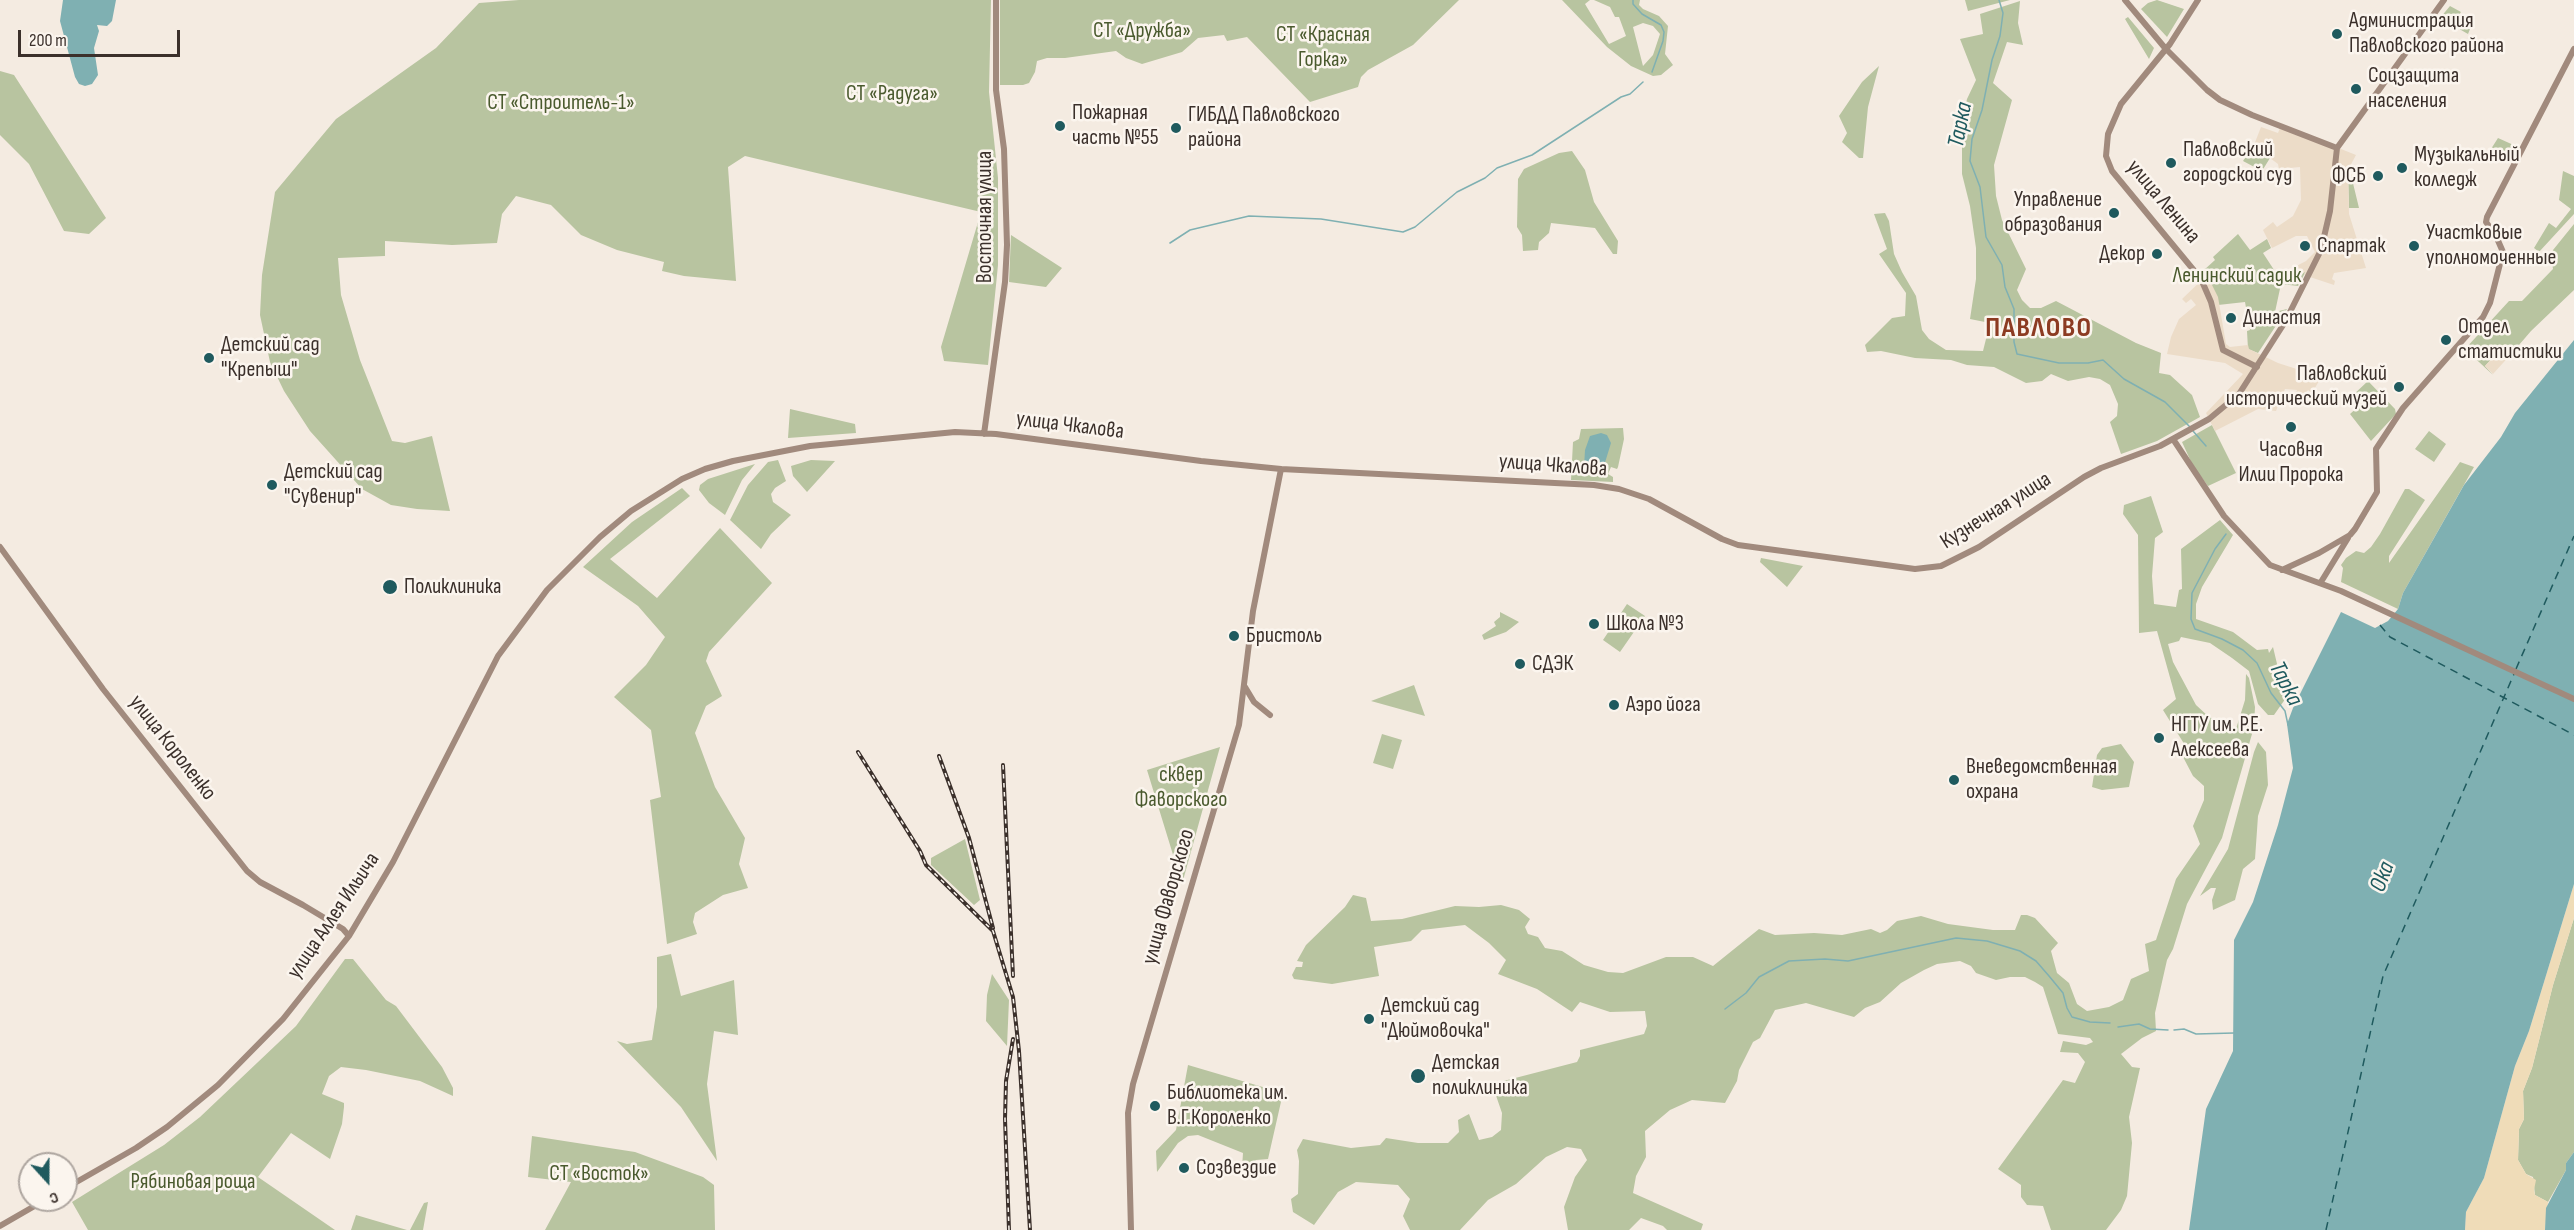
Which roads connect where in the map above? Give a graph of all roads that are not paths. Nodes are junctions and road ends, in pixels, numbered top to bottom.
1 (996, 0) edge
2 (2125, 0) edge
3 (2198, 0) edge
4 (2444, 0) edge
5 (2165, 48) junction
6 (2574, 49) edge
7 (2337, 148) junction
8 (2257, 367) junction
9 (984, 434) junction
10 (2173, 439) junction
11 (1281, 469) junction
12 (1632, 493) joint
13 (2350, 535) junction
14 (0, 547) edge
15 (2282, 570) junction
16 (2321, 582) junction
17 (547, 590) joint
18 (1245, 687) junction
19 (2574, 699) edge
20 (1270, 715) dead end
21 (349, 936) junction
22 (78, 1181) edge
23 (24, 1212) edge
24 (0, 1226) edge
25 (1131, 1230) edge

1 - 9 main road, Восточная улица
2 - 5 main road
3 - 5 main road
4 - 7 main road
5 - 7 main road
5 - 8 main road, улица Ленина
6 - 13 main road
7 - 8 main road, Кузнечная улица
8 - 10 main road, Кузнечная улица
9 - 11 main road, улица Чкалова
9 - 17 main road, улица Чкалова
10 - 12 main road, Кузнечная улица
10 - 15 main road
11 - 12 main road, улица Чкалова
11 - 18 main road, улица Фаворского
13 - 15 main road
13 - 16 main road
14 - 21 main road, улица Короленко
15 - 16 main road
16 - 19 main road
17 - 21 main road, улица Аллея Ильича
18 - 20 main road
18 - 25 main road, улица Фаворского
21 - 22 main road, улица Аллея Ильича
23 - 24 main road

